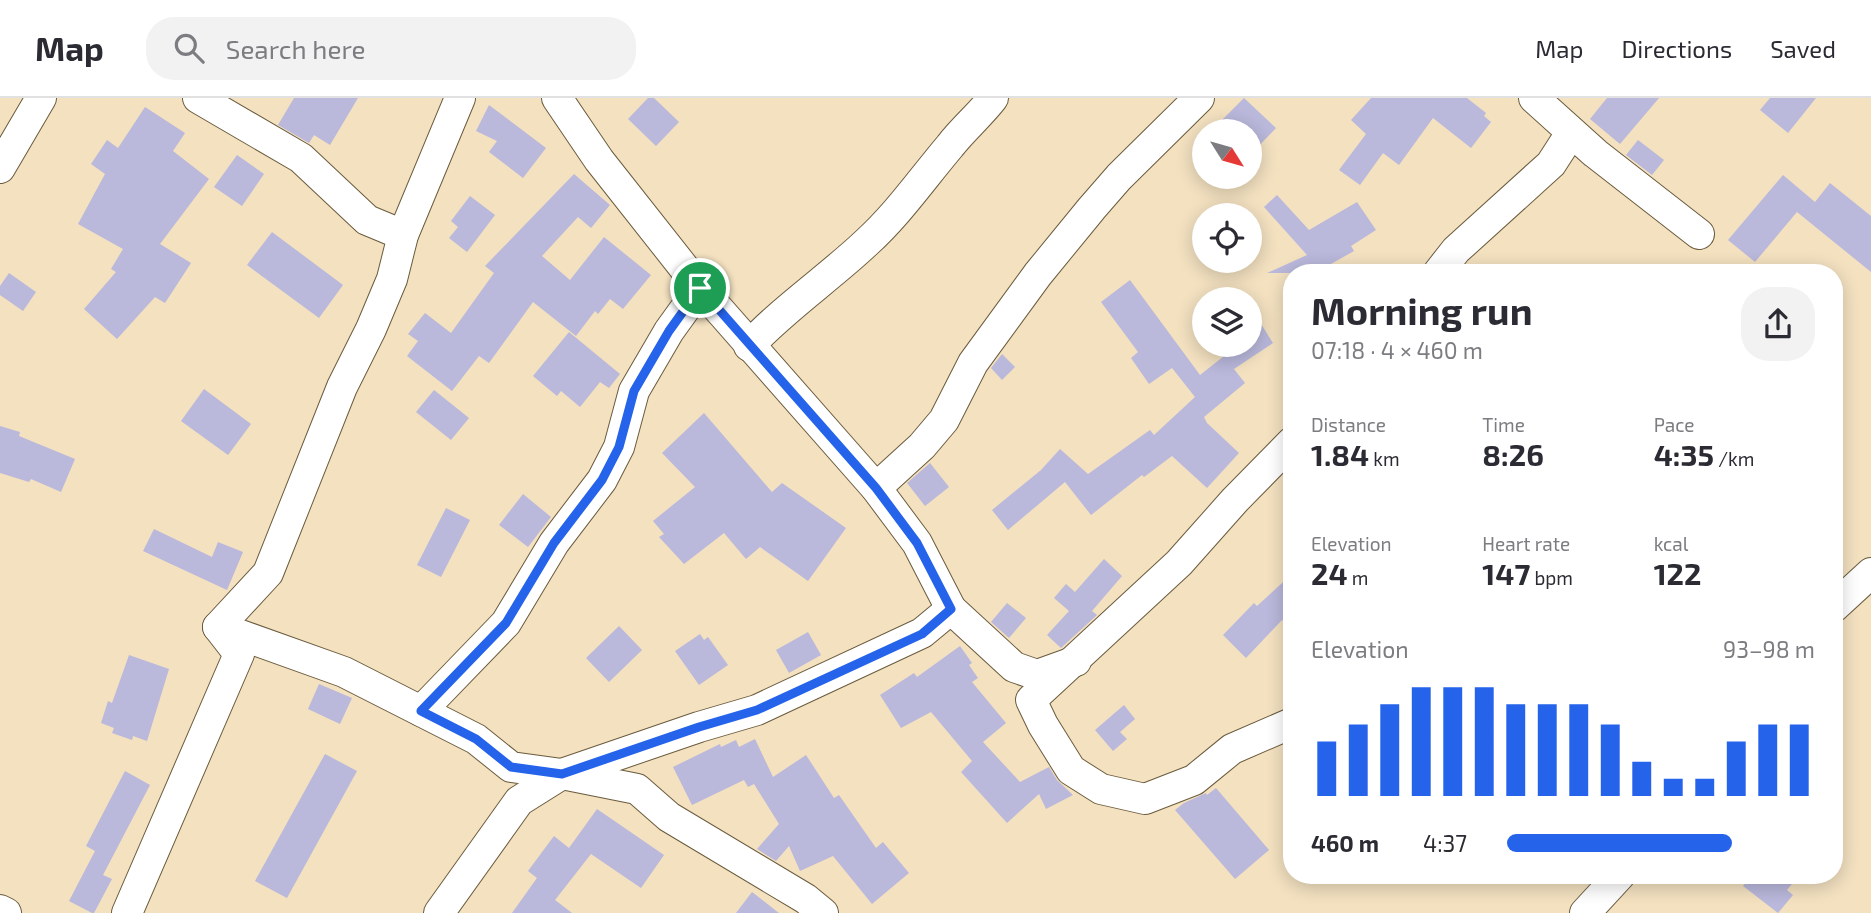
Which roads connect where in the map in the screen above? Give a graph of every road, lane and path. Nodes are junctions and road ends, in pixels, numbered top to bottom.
1 (41, 98) edge
2 (198, 98) edge
3 (460, 98) edge
4 (557, 98) edge
5 (993, 98) edge
6 (1199, 98) edge
7 (1534, 98) edge
8 (1571, 132) junction
9 (0, 168) edge
10 (1699, 234) dead end
11 (403, 235) junction
12 (1445, 264) edge
13 (700, 288) junction
14 (749, 346) junction
15 (1283, 451) edge
16 (876, 488) junction
17 (1871, 573) edge
18 (1843, 599) edge
19 (951, 609) junction
20 (218, 627) junction
21 (1076, 661) junction
22 (421, 711) junction
23 (1283, 727) edge
24 (562, 774) junction
25 (1612, 884) edge
26 (0, 910) edge
27 (6, 913) edge
28 (127, 913) edge
29 (439, 913) edge
30 (822, 913) edge
31 (1585, 913) edge

1 - 9 street
2 - 11 street
3 - 11 street
4 - 13 street
5 - 14 street
6 - 16 street
7 - 8 street
8 - 10 street
8 - 12 street
11 - 20 street
13 - 14 street
13 - 22 street
14 - 16 street
15 - 21 street
16 - 19 street
17 - 18 street
19 - 21 street
19 - 24 street
20 - 22 street
20 - 28 street
21 - 23 street
22 - 24 street
24 - 29 street
24 - 30 street
25 - 31 street
26 - 27 street

